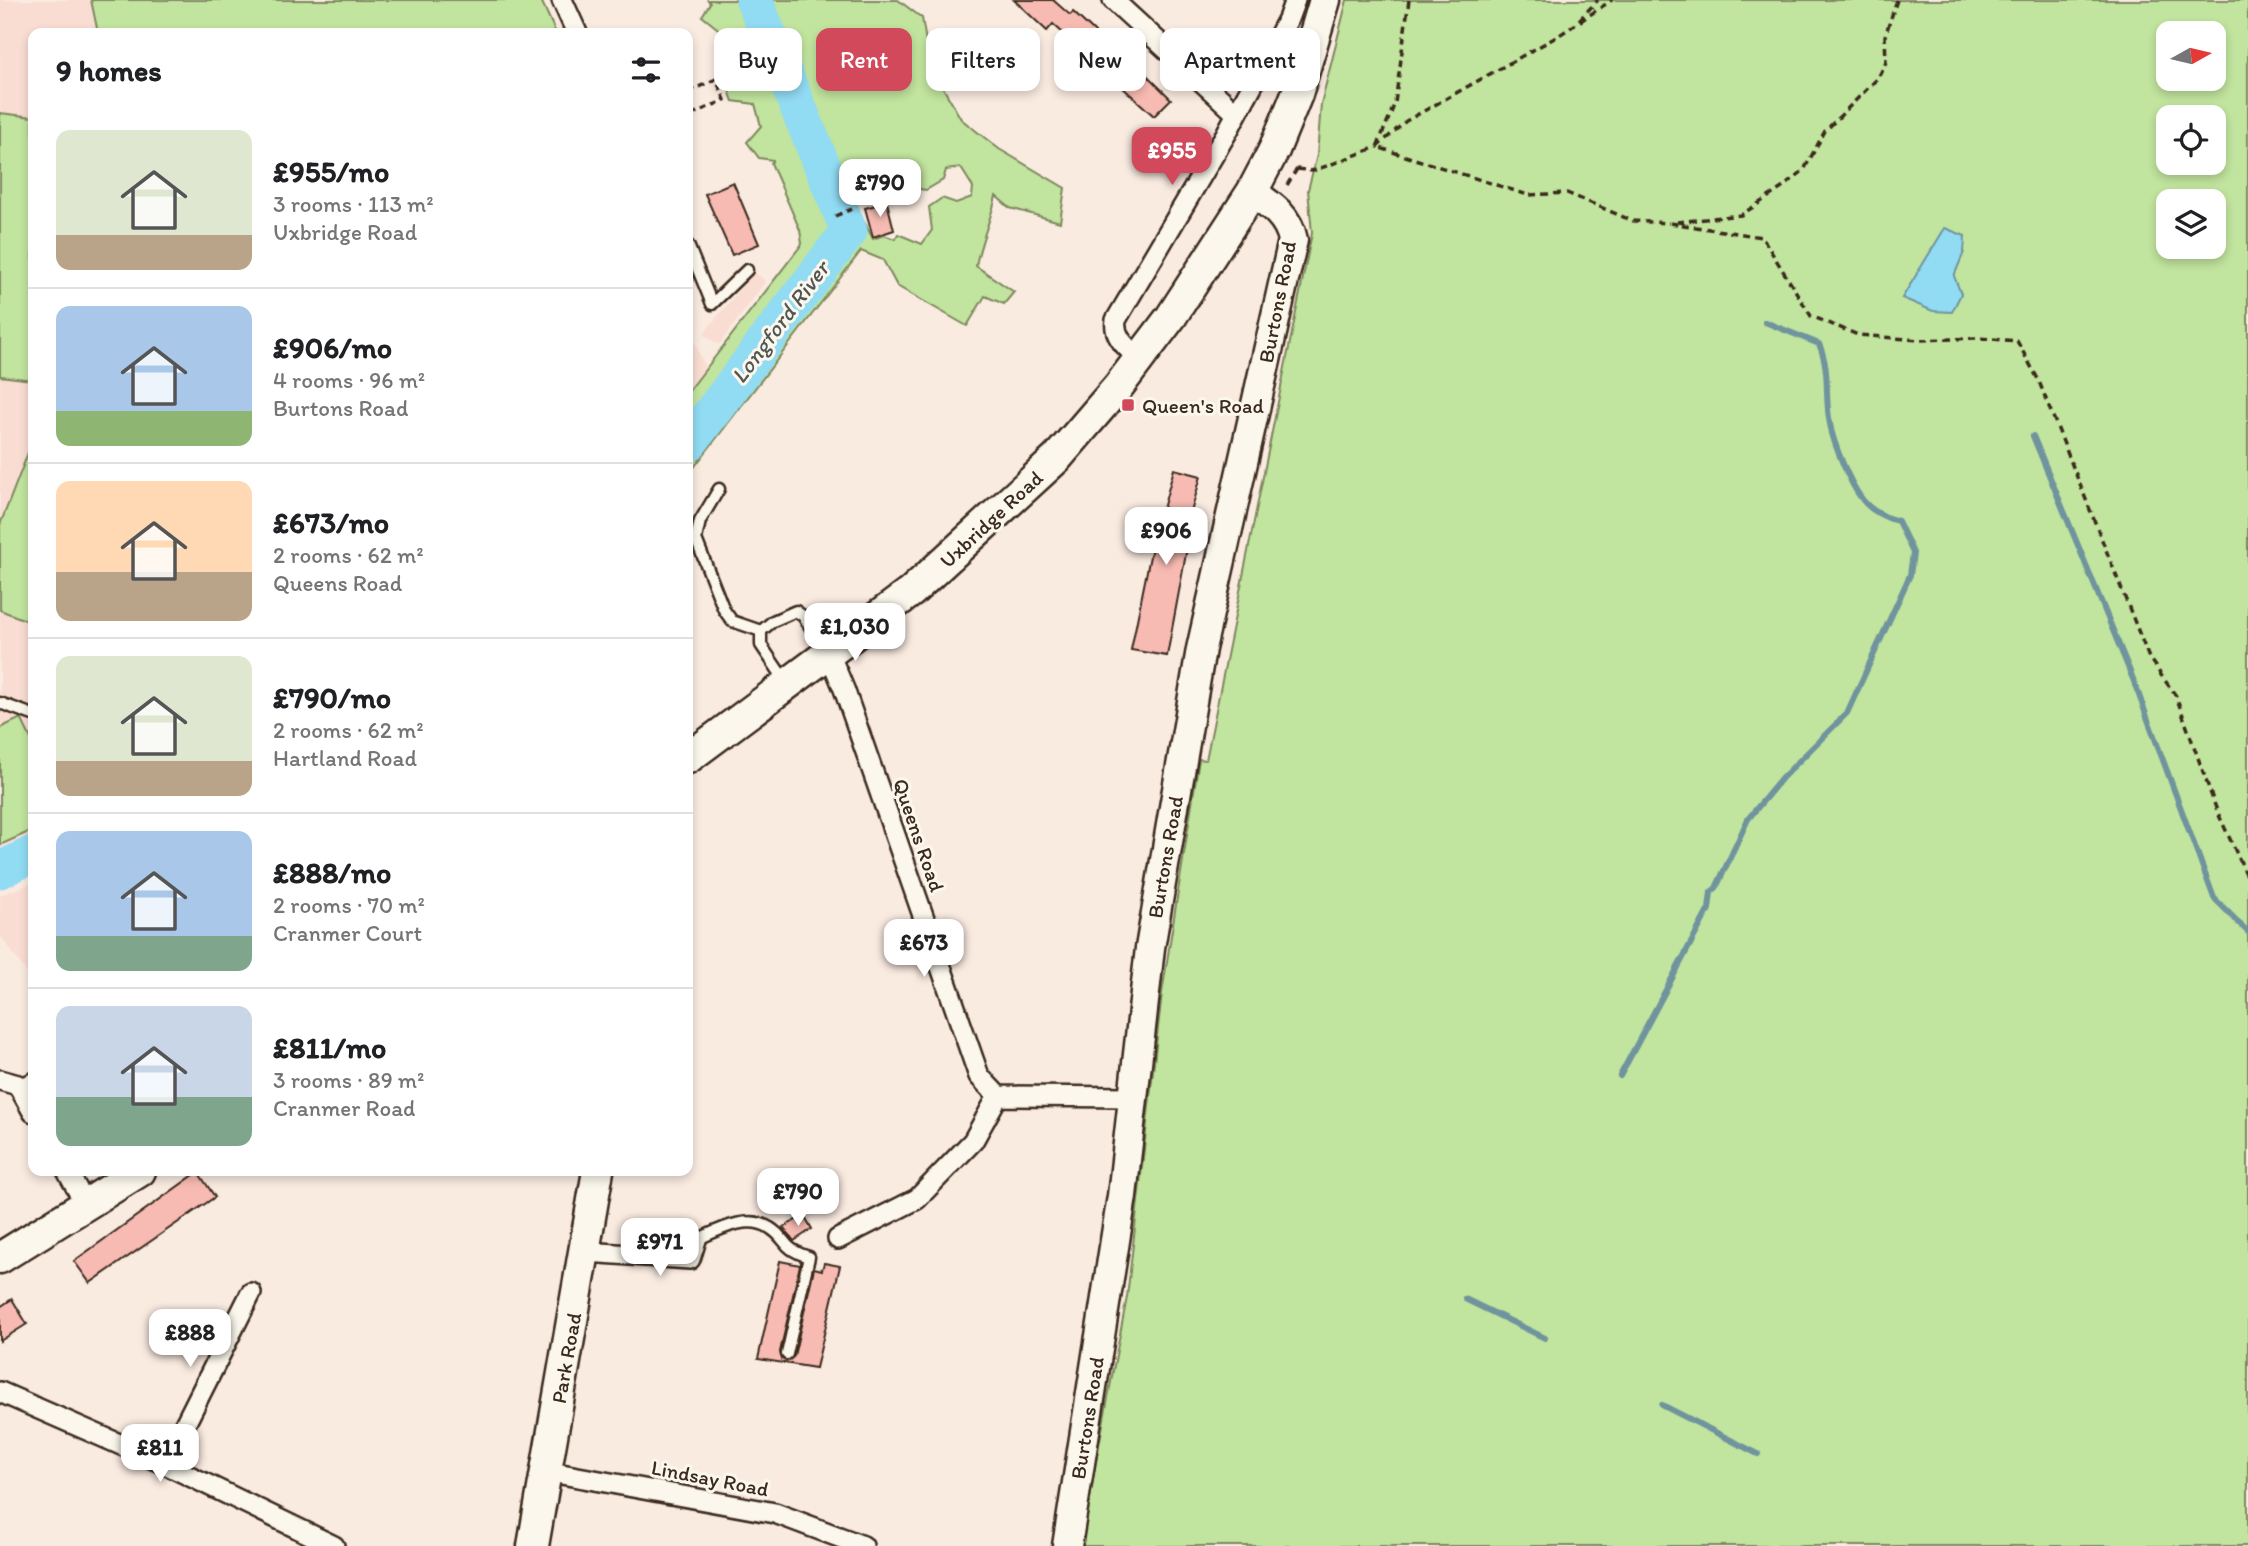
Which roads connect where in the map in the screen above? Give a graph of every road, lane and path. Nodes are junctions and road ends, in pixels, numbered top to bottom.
1 (562, 0) edge
2 (1114, 0) edge
3 (1295, 0) edge
4 (1325, 0) edge
5 (1409, 0) edge
6 (1598, 0) edge
7 (1612, 0) edge
8 (1897, 0) edge
9 (1573, 26) junction
10 (575, 28) edge
11 (693, 90) edge
12 (693, 114) edge
13 (1237, 114) junction
14 (1377, 147) junction
15 (1297, 169) dead end
16 (1252, 192) junction
17 (852, 209) dead end
18 (835, 216) dead end
19 (1670, 223) junction
20 (693, 257) edge
21 (747, 270) dead end
22 (1140, 360) junction
23 (719, 489) dead end
24 (761, 632) junction
25 (829, 653) junction
26 (787, 683) junction
27 (0, 703) edge
28 (28, 713) edge
29 (693, 754) edge
30 (2248, 878) edge
31 (17, 1081) edge
32 (998, 1096) junction
33 (1135, 1097) junction
34 (28, 1102) edge
35 (70, 1176) edge
36 (132, 1176) edge
37 (597, 1176) edge
38 (86, 1205) junction
39 (838, 1239) dead end
40 (696, 1240) joint
41 (586, 1252) junction
42 (0, 1258) edge
43 (251, 1293) dead end
44 (787, 1354) dead end
45 (0, 1391) edge
46 (165, 1464) junction
47 (545, 1471) junction
48 (334, 1546) edge
49 (533, 1546) edge
50 (863, 1546) edge
51 (1067, 1546) edge

1 - 10 street
2 - 13 street
3 - 13 street
4 - 16 main road, Uxbridge Road
5 - 14 path
6 - 9 path
7 - 9 path
8 - 19 path
9 - 14 path
11 - 12 path
13 - 22 street
14 - 15 path
14 - 19 path
16 - 22 main road, Uxbridge Road
16 - 33 street, Burtons Road
17 - 18 path
19 - 30 path
20 - 21 lane
22 - 25 main road, Uxbridge Road
23 - 24 lane
24 - 25 lane
24 - 26 lane
25 - 26 main road, Uxbridge Road
25 - 32 street, Queens Road
26 - 29 main road, Uxbridge Road
27 - 28 lane
31 - 34 street
32 - 33 street
32 - 39 street
33 - 51 street, Burtons Road
35 - 38 street
36 - 38 main road
37 - 41 main road, Park Road
38 - 42 main road
40 - 41 street
40 - 44 lane
41 - 47 main road, Park Road
43 - 46 street
45 - 46 street
46 - 48 street
47 - 49 main road, Park Road
47 - 50 street, Lindsay Road

